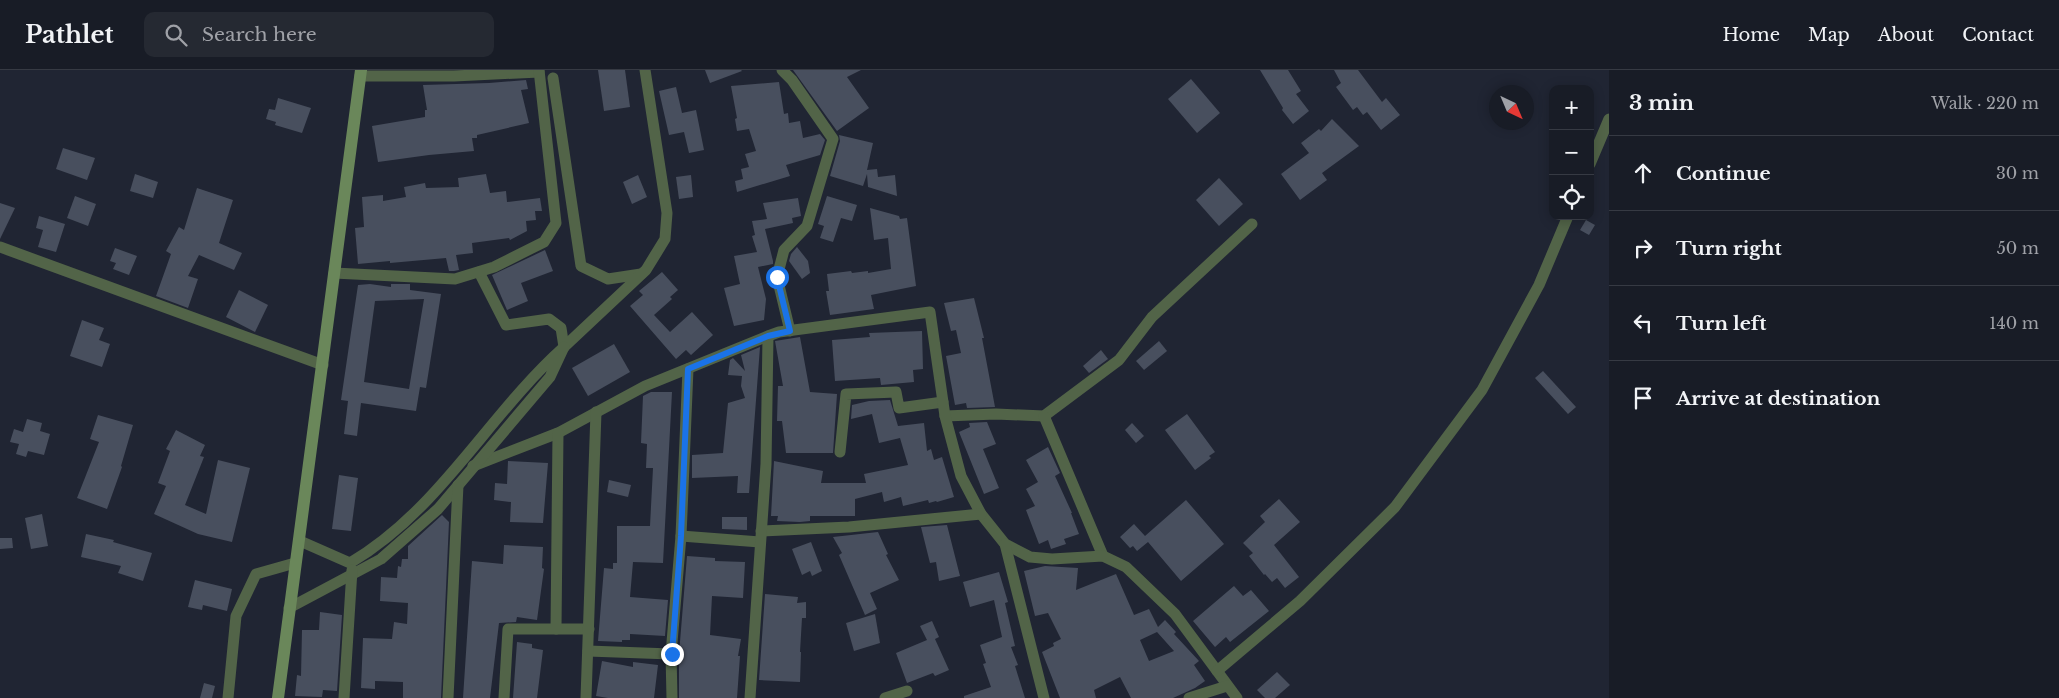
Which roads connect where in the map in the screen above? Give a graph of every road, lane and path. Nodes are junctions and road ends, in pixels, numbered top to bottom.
1 (645, 70) edge
2 (782, 70) edge
3 (539, 71) edge
4 (361, 73) edge
5 (419, 73) edge
6 (554, 78) dead end
7 (1609, 119) edge
8 (1594, 155) edge
9 (1566, 220) edge
10 (1252, 224) dead end
11 (0, 247) edge
12 (479, 272) junction
13 (334, 274) junction
14 (641, 274) junction
15 (790, 331) junction
16 (768, 336) junction
17 (564, 347) junction
18 (323, 365) junction
19 (688, 369) junction
20 (943, 402) junction
21 (596, 412) junction
22 (945, 416) junction
23 (1044, 416) junction
24 (558, 433) junction
25 (840, 452) dead end
26 (473, 466) junction
27 (458, 485) junction
28 (981, 514) junction
29 (681, 536) junction
30 (760, 536) junction
31 (300, 542) junction
32 (1004, 544) junction
33 (1102, 556) junction
34 (296, 563) junction
35 (352, 569) junction
36 (289, 608) junction
37 (556, 629) junction
38 (589, 629) junction
39 (588, 651) junction
40 (672, 654) junction
41 (1217, 671) junction
42 (1228, 686) junction
43 (908, 691) dead end
44 (228, 698) edge
45 (278, 698) edge
46 (344, 698) edge
47 (448, 698) edge
48 (504, 698) edge
49 (586, 698) edge
50 (672, 698) edge
51 (750, 698) edge
52 (885, 698) edge
53 (1044, 698) edge
54 (1189, 698) edge
55 (1227, 698) edge
56 (1237, 698) edge

1 - 14 street
2 - 15 street
3 - 5 street
3 - 12 street
4 - 5 street
4 - 13 main road
6 - 14 street
7 - 8 street
9 - 41 street
10 - 23 street
11 - 18 street
12 - 13 street
12 - 17 street
13 - 18 main road
14 - 17 street
15 - 16 street
15 - 20 street
16 - 19 street
16 - 30 street
17 - 26 street
17 - 35 street
18 - 31 main road
19 - 21 street
19 - 29 street
20 - 22 street
20 - 25 street
21 - 24 street
21 - 38 street
22 - 23 street
22 - 28 street
23 - 33 street
24 - 26 street
24 - 37 street
26 - 27 street
27 - 35 street
27 - 47 street
28 - 30 street
28 - 32 street
29 - 30 street
29 - 40 street
30 - 51 street
31 - 34 main road
31 - 35 street
32 - 33 street
32 - 53 street
33 - 41 street
34 - 36 main road
34 - 44 street
35 - 36 street
35 - 46 street
36 - 45 main road
37 - 38 street
37 - 48 street
38 - 39 street
39 - 40 street
39 - 49 street
40 - 50 street
41 - 42 street
42 - 54 street
42 - 55 street
42 - 56 street
43 - 52 street

